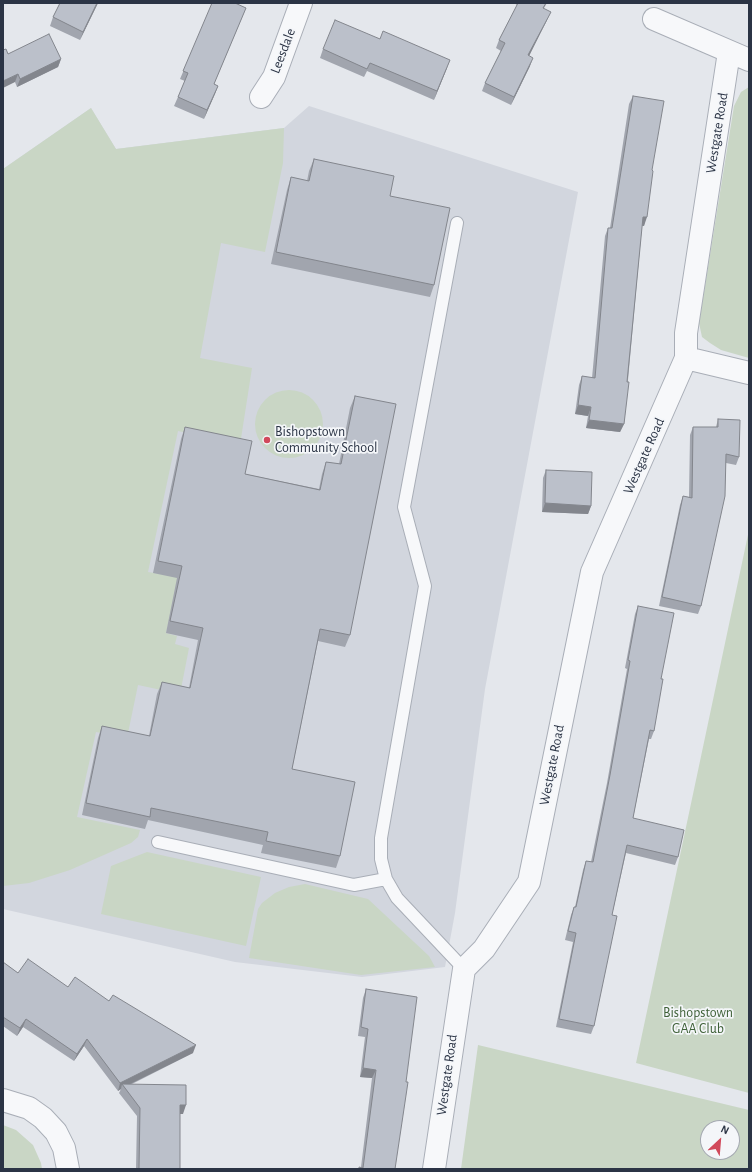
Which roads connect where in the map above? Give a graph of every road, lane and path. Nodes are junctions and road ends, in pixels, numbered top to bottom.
1 (301, 3) edge
2 (654, 19) dead end
3 (729, 52) junction
4 (749, 60) edge
5 (261, 97) dead end
6 (457, 224) dead end
7 (686, 358) junction
8 (749, 374) edge
9 (158, 842) dead end
10 (386, 879) junction
11 (464, 969) junction
12 (3, 1100) edge
13 (68, 1169) edge
14 (434, 1169) edge

1 - 5 street, Leesdale
2 - 3 street
3 - 4 street
3 - 7 street, Westgate Road
6 - 10 lane
7 - 8 street
7 - 11 street, Westgate Road
9 - 10 lane
10 - 11 lane
11 - 14 street, Westgate Road
12 - 13 street

